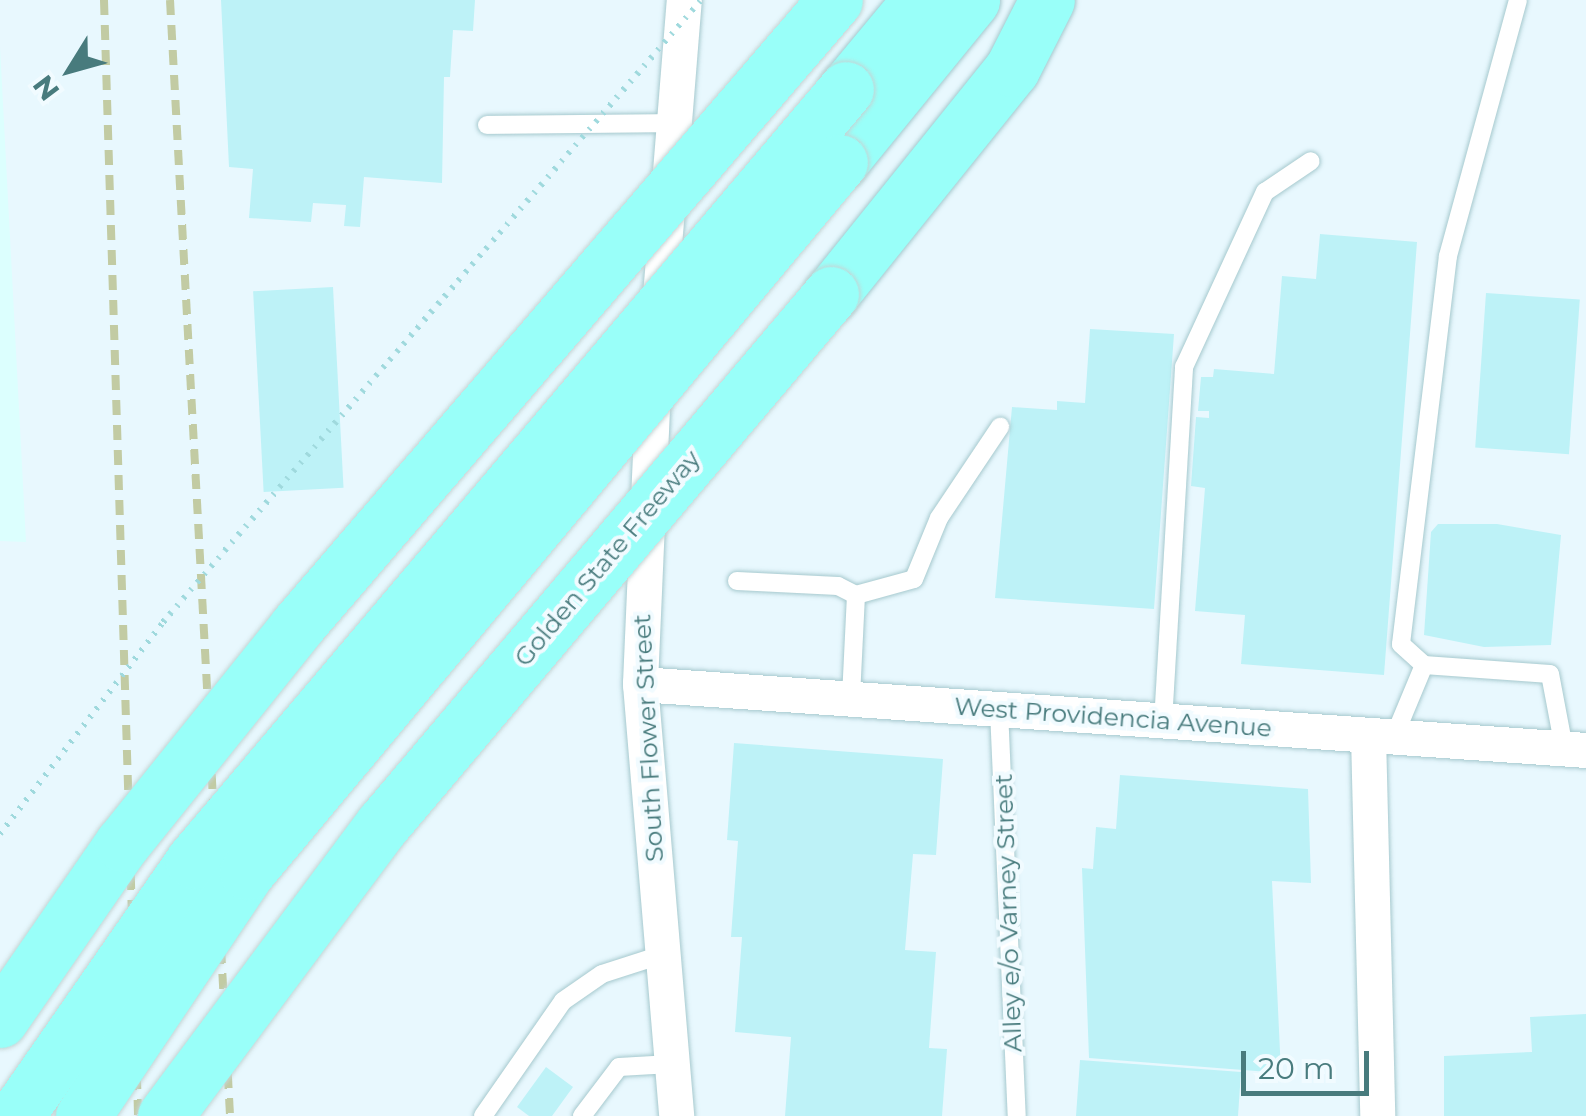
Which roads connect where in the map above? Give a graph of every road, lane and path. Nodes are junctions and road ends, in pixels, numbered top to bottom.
1 (684, 0) edge
2 (701, 0) edge
3 (836, 0) edge
4 (920, 0) edge
5 (972, 0) edge
6 (1047, 0) edge
7 (1080, 0) edge
8 (1518, 0) edge
9 (1012, 69) junction
10 (674, 123) junction
11 (487, 125) dead end
12 (1311, 162) dead end
13 (1000, 427) dead end
14 (737, 581) dead end
15 (856, 595) junction
16 (1424, 665) junction
17 (640, 684) junction
18 (851, 696) junction
19 (1000, 710) junction
20 (1162, 722) junction
21 (1381, 736) junction
22 (1575, 749) edge
23 (0, 834) edge
24 (661, 955) junction
25 (0, 1020) edge
26 (671, 1064) junction
27 (16, 1116) edge
28 (83, 1116) edge
29 (165, 1116) edge
30 (484, 1116) edge
31 (582, 1116) edge
32 (676, 1116) edge
33 (1017, 1116) edge
34 (1377, 1116) edge

1 - 10 street, South Flower Street
2 - 23 path, bridge
3 - 25 highway, bridge
4 - 27 highway, bridge
5 - 28 highway, bridge
6 - 9 highway, Golden State Freeway
7 - 9 highway
8 - 16 lane
9 - 29 highway, Golden State Freeway, bridge
10 - 11 lane
10 - 17 street, South Flower Street
12 - 20 lane
13 - 15 lane
14 - 15 lane
15 - 18 lane
16 - 21 lane
16 - 22 lane
17 - 18 street, West Providencia Avenue
17 - 24 street, South Flower Street
18 - 19 street, West Providencia Avenue
19 - 20 street, West Providencia Avenue
19 - 33 lane, Alley e/o Varney Street
20 - 21 street, West Providencia Avenue
21 - 22 street, West Providencia Avenue
21 - 34 street
24 - 26 street, South Flower Street
24 - 30 lane
26 - 31 lane
26 - 32 street, South Flower Street

